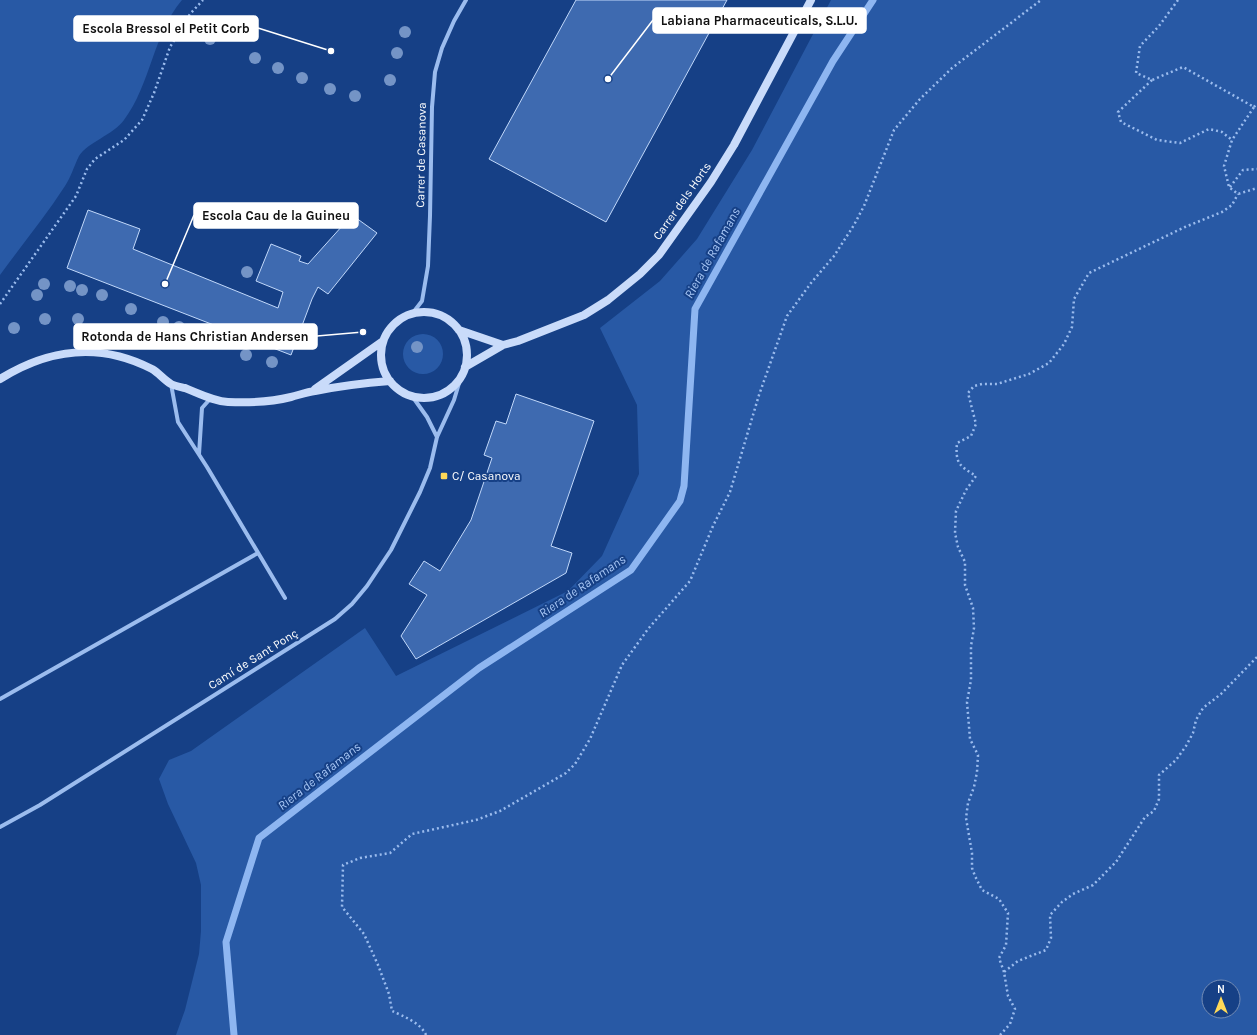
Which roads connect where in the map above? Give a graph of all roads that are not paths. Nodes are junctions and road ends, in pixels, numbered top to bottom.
1 (466, 0) edge
2 (811, 0) edge
3 (412, 314) junction
4 (459, 330) junction
5 (384, 341) junction
6 (503, 345) junction
7 (466, 367) junction
8 (0, 379) edge
9 (460, 380) junction
10 (390, 381) junction
11 (171, 384) junction
12 (313, 391) junction
13 (412, 396) junction
14 (210, 399) junction
15 (437, 437) junction
16 (199, 454) junction
17 (258, 553) junction
18 (285, 598) dead end
19 (0, 699) edge
20 (0, 827) edge

1 - 3 street, Carrer de Casanova
2 - 6 street, Carrer dels Horts
3 - 4 street
3 - 5 street
4 - 6 street
4 - 7 street
5 - 10 street
5 - 12 street
6 - 7 street, Carrer dels Horts
7 - 9 street
8 - 11 street
9 - 13 street
9 - 15 street
10 - 12 street
10 - 13 street
11 - 14 street
11 - 16 street
12 - 14 street
13 - 15 street
14 - 16 street
15 - 20 street, Camí de Sant Ponç
16 - 17 street
17 - 18 street
17 - 19 street

